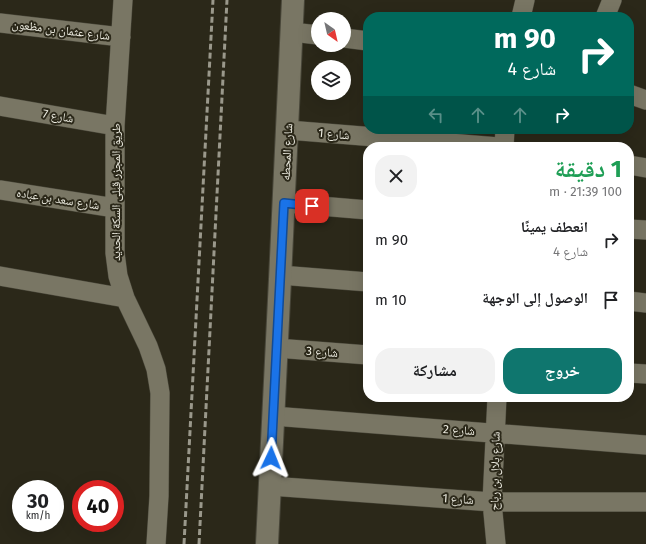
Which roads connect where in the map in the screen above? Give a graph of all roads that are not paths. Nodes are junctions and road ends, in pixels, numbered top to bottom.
1 (124, 0) edge
2 (293, 0) edge
3 (612, 0) edge
4 (607, 12) edge
5 (0, 23) edge
6 (292, 32) junction
7 (311, 34) edge
8 (121, 37) junction
9 (351, 39) edge
10 (363, 40) edge
11 (634, 96) edge
12 (646, 100) edge
13 (0, 106) edge
14 (115, 126) junction
15 (288, 130) junction
16 (437, 142) edge
17 (634, 166) edge
18 (646, 168) edge
19 (0, 190) edge
20 (284, 203) junction
21 (115, 208) junction
22 (363, 210) edge
23 (634, 229) edge
24 (646, 230) edge
25 (280, 275) junction
26 (0, 276) edge
27 (363, 282) edge
28 (125, 298) junction
29 (634, 301) edge
30 (646, 302) edge
31 (276, 348) junction
32 (363, 355) edge
33 (634, 373) edge
34 (646, 374) edge
35 (497, 402) edge
36 (273, 416) junction
37 (495, 433) junction
38 (646, 445) edge
39 (270, 486) junction
40 (492, 502) junction
41 (646, 502) edge
42 (156, 544) edge
43 (267, 544) edge
44 (496, 544) edge

1 - 8 street, طريق المجزر قبلى السكة الحديد
2 - 6 street, شارع المحطه
3 - 4 street
5 - 8 street, شارع عثمان بن مظعون
6 - 7 street
6 - 15 street, شارع المحطه
8 - 14 street, طريق المجزر قبلى السكة الحديد
9 - 10 street
11 - 12 street
13 - 14 street, شارع 7
14 - 21 street, طريق المجزر قبلى السكة الحديد
15 - 16 street, شارع 1
15 - 20 street, شارع المحطه
17 - 18 street
19 - 21 street, شارع سعد بن عباده
20 - 22 street
20 - 25 street, شارع المحطه
21 - 28 street, طريق المجزر قبلى السكة الحديد
23 - 24 street
25 - 27 street
25 - 31 street, شارع المحطه
26 - 28 street
28 - 42 street, طريق المجزر قبلى السكة الحديد
29 - 30 street
31 - 32 street, شارع 3
31 - 36 street, شارع المحطه
33 - 34 street
35 - 37 street, شارع بلال بن رباح
36 - 37 street, شارع 2
36 - 39 street, شارع المحطه
37 - 38 street, شارع 2
37 - 40 street, شارع بلال بن رباح
39 - 40 street, شارع 1
39 - 43 street, شارع المحطه
40 - 41 street, شارع 1
40 - 44 street, شارع بلال بن رباح

